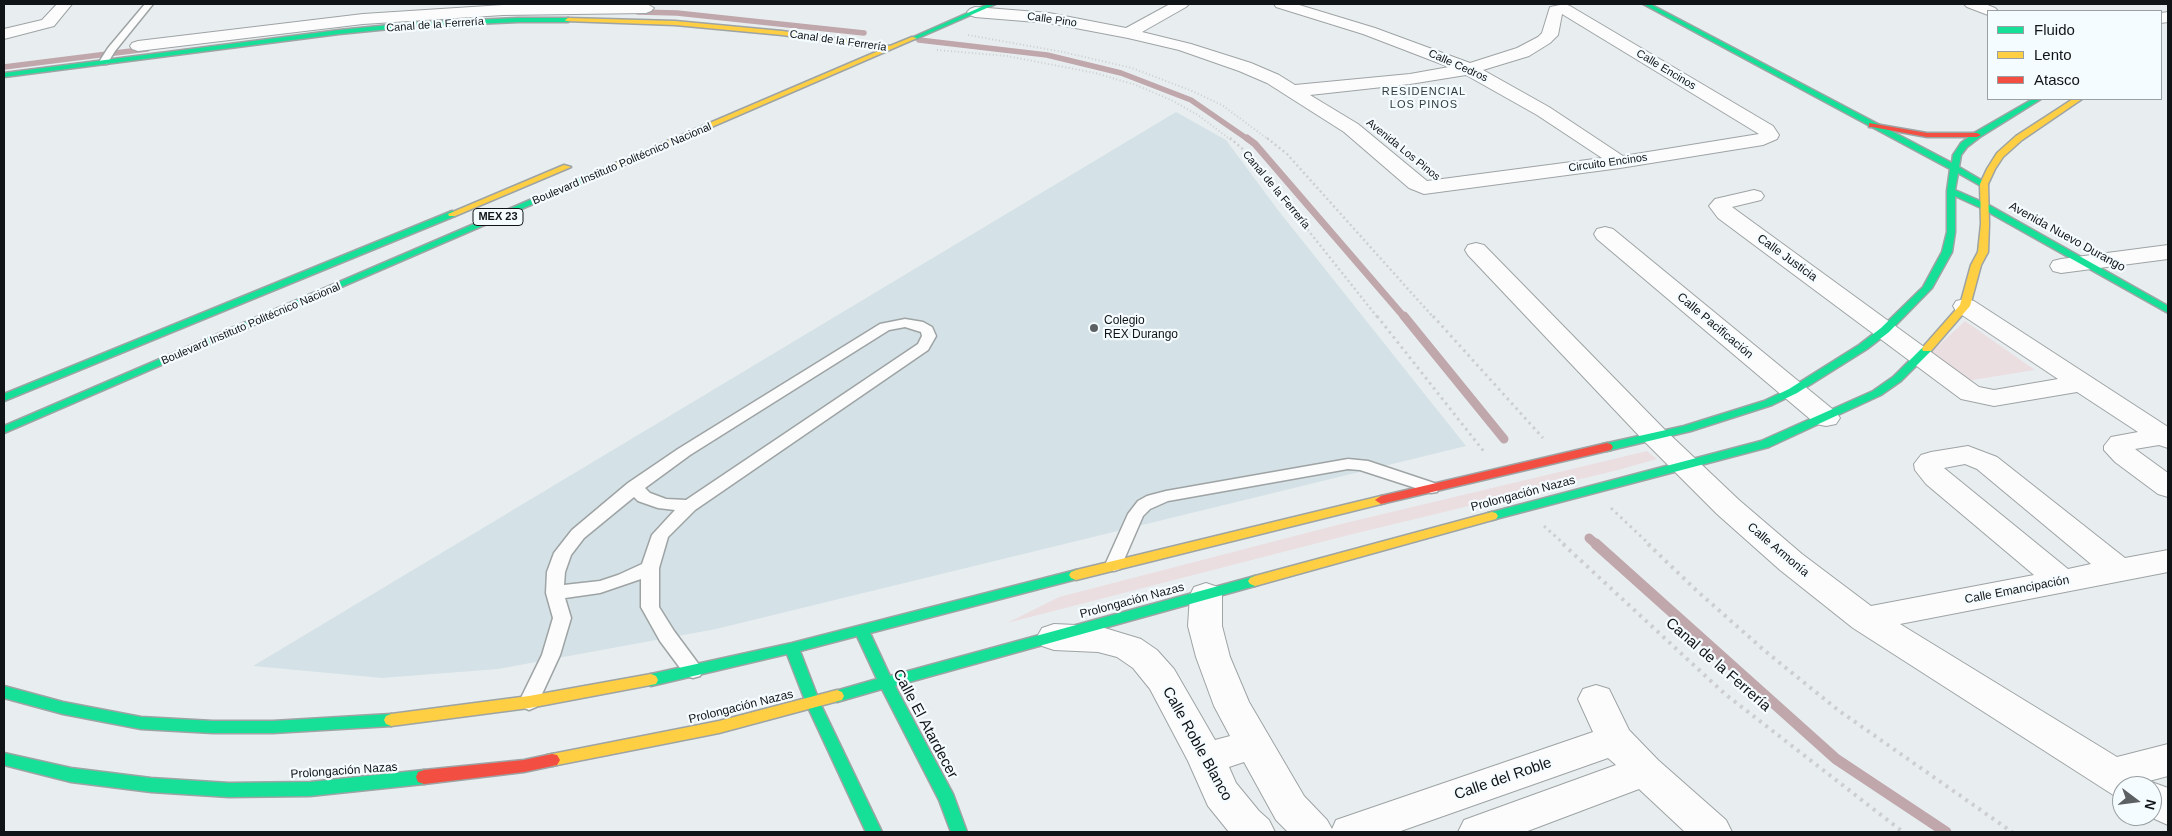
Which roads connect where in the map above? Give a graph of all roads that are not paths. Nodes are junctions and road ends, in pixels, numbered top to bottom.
1 (64, 4) edge
2 (149, 4) edge
3 (340, 4) edge
4 (391, 4) edge
5 (993, 4) edge
6 (1181, 4) edge
7 (1281, 4) edge
8 (1646, 4) edge
9 (1972, 4) edge
10 (1048, 6) edge
11 (1987, 10) edge
12 (647, 11) edge
13 (975, 12) junction
14 (357, 16) junction
15 (1031, 16) junction
16 (1080, 20) junction
17 (1133, 30) junction
18 (4, 34) edge
19 (1550, 35) junction
20 (885, 37) dead end
21 (1615, 39) junction
22 (867, 45) junction
23 (138, 46) dead end
24 (890, 48) junction
25 (849, 52) dead end
26 (107, 56) junction
27 (1469, 69) junction
28 (4, 75) edge
29 (1314, 88) junction
30 (1293, 91) junction
31 (2036, 100) edge
32 (2076, 100) edge
33 (1872, 124) junction
34 (1375, 126) dead end
35 (1770, 135) joint
36 (1977, 135) junction
37 (582, 161) dead end
38 (1620, 162) junction
39 (1954, 168) junction
40 (1439, 179) joint
41 (1984, 184) junction
42 (1951, 191) junction
43 (1754, 196) dead end
44 (1984, 206) junction
45 (1605, 234) dead end
46 (1476, 250) dead end
47 (2168, 252) edge
48 (2069, 266) junction
49 (1965, 306) junction
50 (2168, 310) edge
51 (1885, 330) junction
52 (1920, 357) junction
53 (2081, 383) junction
54 (1793, 391) junction
55 (4, 398) edge
56 (1826, 418) junction
57 (4, 430) edge
58 (1655, 436) junction
59 (2166, 438) edge
60 (1686, 466) junction
61 (2168, 486) edge
62 (634, 487) junction
63 (1431, 488) junction
64 (688, 506) junction
65 (2168, 561) edge
66 (1114, 565) junction
67 (650, 568) junction
68 (2120, 570) junction
69 (2062, 581) junction
70 (555, 592) junction
71 (1206, 595) junction
72 (1865, 619) junction
73 (862, 631) junction
74 (1054, 637) junction
75 (792, 648) junction
76 (693, 671) junction
77 (886, 684) junction
78 (4, 692) edge
79 (1596, 699) dead end
80 (529, 702) junction
81 (813, 703) junction
82 (1615, 740) junction
83 (1253, 744) junction
84 (1206, 758) junction
85 (4, 759) edge
86 (2168, 760) edge
87 (1645, 770) junction
88 (2116, 776) edge
89 (2131, 776) edge
90 (874, 832) edge
91 (960, 832) edge
92 (1254, 832) edge
93 (1313, 832) edge
94 (1350, 832) edge
95 (1478, 832) edge
96 (1712, 832) edge

1 - 18 street
2 - 26 lane
3 - 14 street
4 - 14 street
5 - 13 main road, Boulevard Instituto Politécnico Nacional / MEX 23
6 - 17 street
7 - 27 street, Calle Cedros
8 - 33 main road
9 - 11 street
10 - 15 street
10 - 16 street, Calle Pino
12 - 14 street
12 - 22 main road, Canal de la Ferrería
12 - 26 main road, Canal de la Ferrería
13 - 15 street, Calle Pino
13 - 24 main road, Boulevard Instituto Politécnico Nacional / MEX 23
14 - 23 street
15 - 16 street, Calle Pino
16 - 17 street, Calle Pino
17 - 29 street, Avenida Los Pinos
17 - 30 street, Avenida Los Pinos
19 - 21 street
19 - 21 street, Calle Encinos
19 - 27 street
20 - 22 main road
21 - 35 street, Calle Encinos
22 - 24 main road, Canal de la Ferrería
22 - 25 main road
24 - 57 main road, Boulevard Instituto Politécnico Nacional / MEX 23
26 - 28 main road, Canal de la Ferrería
27 - 29 street
27 - 38 street, Calle Cedros
29 - 30 street
29 - 34 street, Avenida Los Pinos
30 - 40 street, Avenida Los Pinos
31 - 36 main road, Prolongación Nazas
32 - 41 main road, Prolongación Nazas
33 - 36 main road
33 - 39 main road
35 - 38 street, Circuito Encinos
36 - 39 main road, Prolongación Nazas
37 - 55 main road, Boulevard Instituto Politécnico Nacional / MEX 23
38 - 40 street, Circuito Encinos
39 - 41 main road
39 - 42 main road, Prolongación Nazas
41 - 44 main road, Prolongación Nazas
42 - 44 main road, Avenida Nuevo Durango
42 - 51 main road, Prolongación Nazas
43 - 51 street, Calle Justicia
44 - 48 main road, Avenida Nuevo Durango
44 - 49 main road, Prolongación Nazas
45 - 54 street, Calle Pacificación
46 - 58 street, Calle Armonía
47 - 48 street
48 - 50 main road, Avenida Nuevo Durango
49 - 52 main road, Prolongación Nazas
49 - 53 street
51 - 52 street
51 - 54 main road, Prolongación Nazas
52 - 53 street
52 - 56 main road, Prolongación Nazas
53 - 59 street
54 - 56 street, Calle Pacificación
54 - 58 main road, Prolongación Nazas
56 - 60 main road, Prolongación Nazas
58 - 60 street, Calle Armonía
58 - 63 main road, Prolongación Nazas
59 - 61 street
60 - 71 main road, Prolongación Nazas
60 - 72 street, Calle Armonía
62 - 64 lane
62 - 64 lane
62 - 70 lane
63 - 66 main road, Prolongación Nazas
63 - 66 lane
64 - 67 lane
65 - 68 street, Calle Emancipación
66 - 73 main road, Prolongación Nazas
67 - 70 lane
67 - 76 lane
68 - 69 street, Calle Emancipación
68 - 69 street
69 - 72 street, Calle Emancipación
70 - 80 lane
71 - 74 main road, Prolongación Nazas
71 - 83 street
72 - 88 street, Calle Armonía
73 - 75 main road, Prolongación Nazas
73 - 77 main road, Calle El Atardecer
74 - 77 main road, Prolongación Nazas
74 - 84 street, Calle Roble Blanco
75 - 76 main road, Prolongación Nazas
75 - 81 main road
76 - 80 main road, Prolongación Nazas
77 - 81 main road, Prolongación Nazas
77 - 91 main road, Calle El Atardecer
78 - 80 main road, Prolongación Nazas
79 - 82 street
81 - 85 main road, Prolongación Nazas
81 - 90 main road
82 - 87 street
82 - 94 street, Calle del Roble
83 - 84 street
83 - 93 street
84 - 92 street, Calle Roble Blanco
86 - 89 street
87 - 95 street
87 - 96 street

